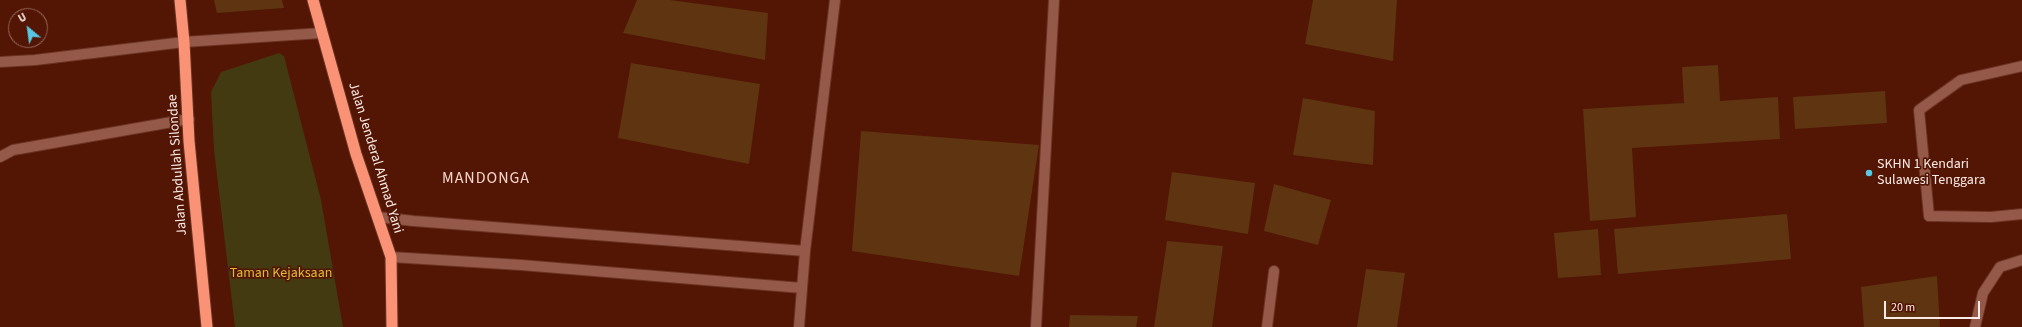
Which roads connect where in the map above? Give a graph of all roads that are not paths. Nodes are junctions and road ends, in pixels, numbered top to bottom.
1 (180, 0) edge
2 (313, 0) edge
3 (835, 0) edge
4 (1054, 0) edge
5 (322, 33) junction
6 (184, 42) junction
7 (0, 62) edge
8 (2022, 66) edge
9 (188, 119) junction
10 (0, 157) edge
11 (2022, 214) edge
12 (378, 217) junction
13 (805, 251) junction
14 (391, 257) junction
15 (2022, 260) edge
16 (1274, 271) dead end
17 (802, 288) junction
18 (207, 327) edge
19 (392, 327) edge
20 (799, 327) edge
21 (1036, 327) edge
22 (1268, 327) edge
23 (1975, 327) edge

1 - 6 highway, Jalan Abdullah Silondae
2 - 5 highway, Jalan Jenderal Ahmad Yani
3 - 13 street
4 - 21 street
5 - 6 street
5 - 12 highway, Jalan Jenderal Ahmad Yani
6 - 7 street
6 - 9 highway, Jalan Abdullah Silondae
8 - 11 street
9 - 10 street
9 - 18 highway, Jalan Abdullah Silondae
12 - 13 street
12 - 14 highway, Jalan Jenderal Ahmad Yani
13 - 17 street
14 - 17 street
14 - 19 highway, Jalan Jenderal Ahmad Yani
15 - 23 street
16 - 22 street
17 - 20 street

